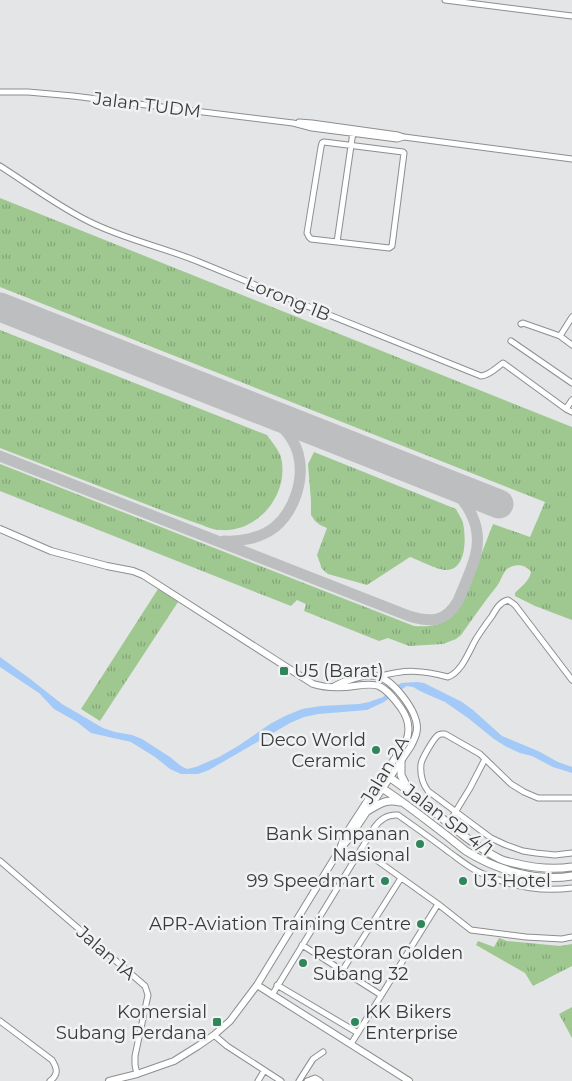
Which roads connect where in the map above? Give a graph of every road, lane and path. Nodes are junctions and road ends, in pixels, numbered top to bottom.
1 (445, 0) edge
2 (572, 16) edge
3 (0, 92) edge
4 (353, 131) junction
5 (351, 145) junction
6 (572, 159) edge
7 (0, 166) edge
8 (338, 242) junction
9 (572, 317) edge
10 (521, 324) dead end
11 (560, 336) junction
12 (511, 340) dead end
13 (572, 345) edge
14 (572, 383) edge
15 (572, 400) edge
16 (566, 409) junction
17 (572, 412) edge
18 (0, 530) edge
19 (378, 677) junction
20 (572, 680) edge
21 (334, 687) junction
22 (485, 759) junction
23 (401, 762) junction
24 (387, 776) junction
25 (380, 787) junction
26 (404, 787) junction
27 (412, 794) junction
28 (396, 798) junction
29 (572, 798) edge
30 (403, 802) junction
31 (369, 810) junction
32 (455, 812) junction
33 (448, 824) junction
34 (340, 848) junction
35 (361, 849) junction
36 (572, 853) edge
37 (0, 861) edge
38 (572, 867) edge
39 (572, 876) edge
40 (401, 878) junction
41 (572, 888) edge
42 (438, 904) junction
43 (572, 937) edge
44 (302, 945) junction
45 (342, 971) junction
46 (257, 985) junction
47 (277, 985) junction
48 (272, 995) junction
49 (381, 995) junction
50 (0, 1021) edge
51 (358, 1033) junction
52 (214, 1035) junction
53 (351, 1044) junction
54 (323, 1052) dead end
55 (264, 1071) junction
56 (138, 1074) junction
57 (50, 1081) edge
58 (109, 1081) edge
59 (258, 1081) edge
60 (282, 1081) edge
61 (299, 1081) edge
62 (307, 1081) edge
63 (320, 1081) edge
64 (409, 1081) edge

1 - 2 street
3 - 4 street, Jalan TUDM
4 - 5 street
4 - 6 street, Jalan TUDM
5 - 8 street
5 - 8 street
5 - 8 street
7 - 16 street, Lorong 1B
9 - 11 street
10 - 11 street
11 - 13 street
12 - 14 street
15 - 16 street
16 - 17 street, Lorong 1B
18 - 21 street, Jalan 2A
19 - 20 street
19 - 21 street
19 - 23 street, Jalan 2A
21 - 24 street, Jalan 2A
22 - 29 street
22 - 32 street
22 - 32 street
23 - 24 street, Jalan 2A
23 - 27 main road
24 - 25 street, Jalan 2A
24 - 26 main road, Jalan SP 4/1
25 - 28 main road, Jalan SP 4/1
25 - 31 street
25 - 34 street, Jalan 2A
26 - 27 main road, Jalan SP 4/1
26 - 28 main road
27 - 33 main road, Jalan SP 4/1
28 - 30 main road, Jalan SP 4/1
30 - 31 main road
30 - 39 main road, Jalan SP 4/1
31 - 34 street
32 - 33 street
32 - 36 street
33 - 38 main road, Jalan SP 4/1
34 - 46 street
35 - 40 street
35 - 41 street
35 - 44 street
37 - 56 street, Jalan 1A
40 - 42 street
40 - 45 street
42 - 43 street
42 - 49 street
44 - 45 street
44 - 47 street
45 - 49 street
46 - 48 street
46 - 52 street
47 - 48 street
47 - 51 street
48 - 53 street
49 - 51 street
50 - 57 street
51 - 53 street
52 - 55 street
52 - 56 street
53 - 64 street
54 - 61 street
55 - 59 street
55 - 60 street
56 - 58 street
62 - 63 street

